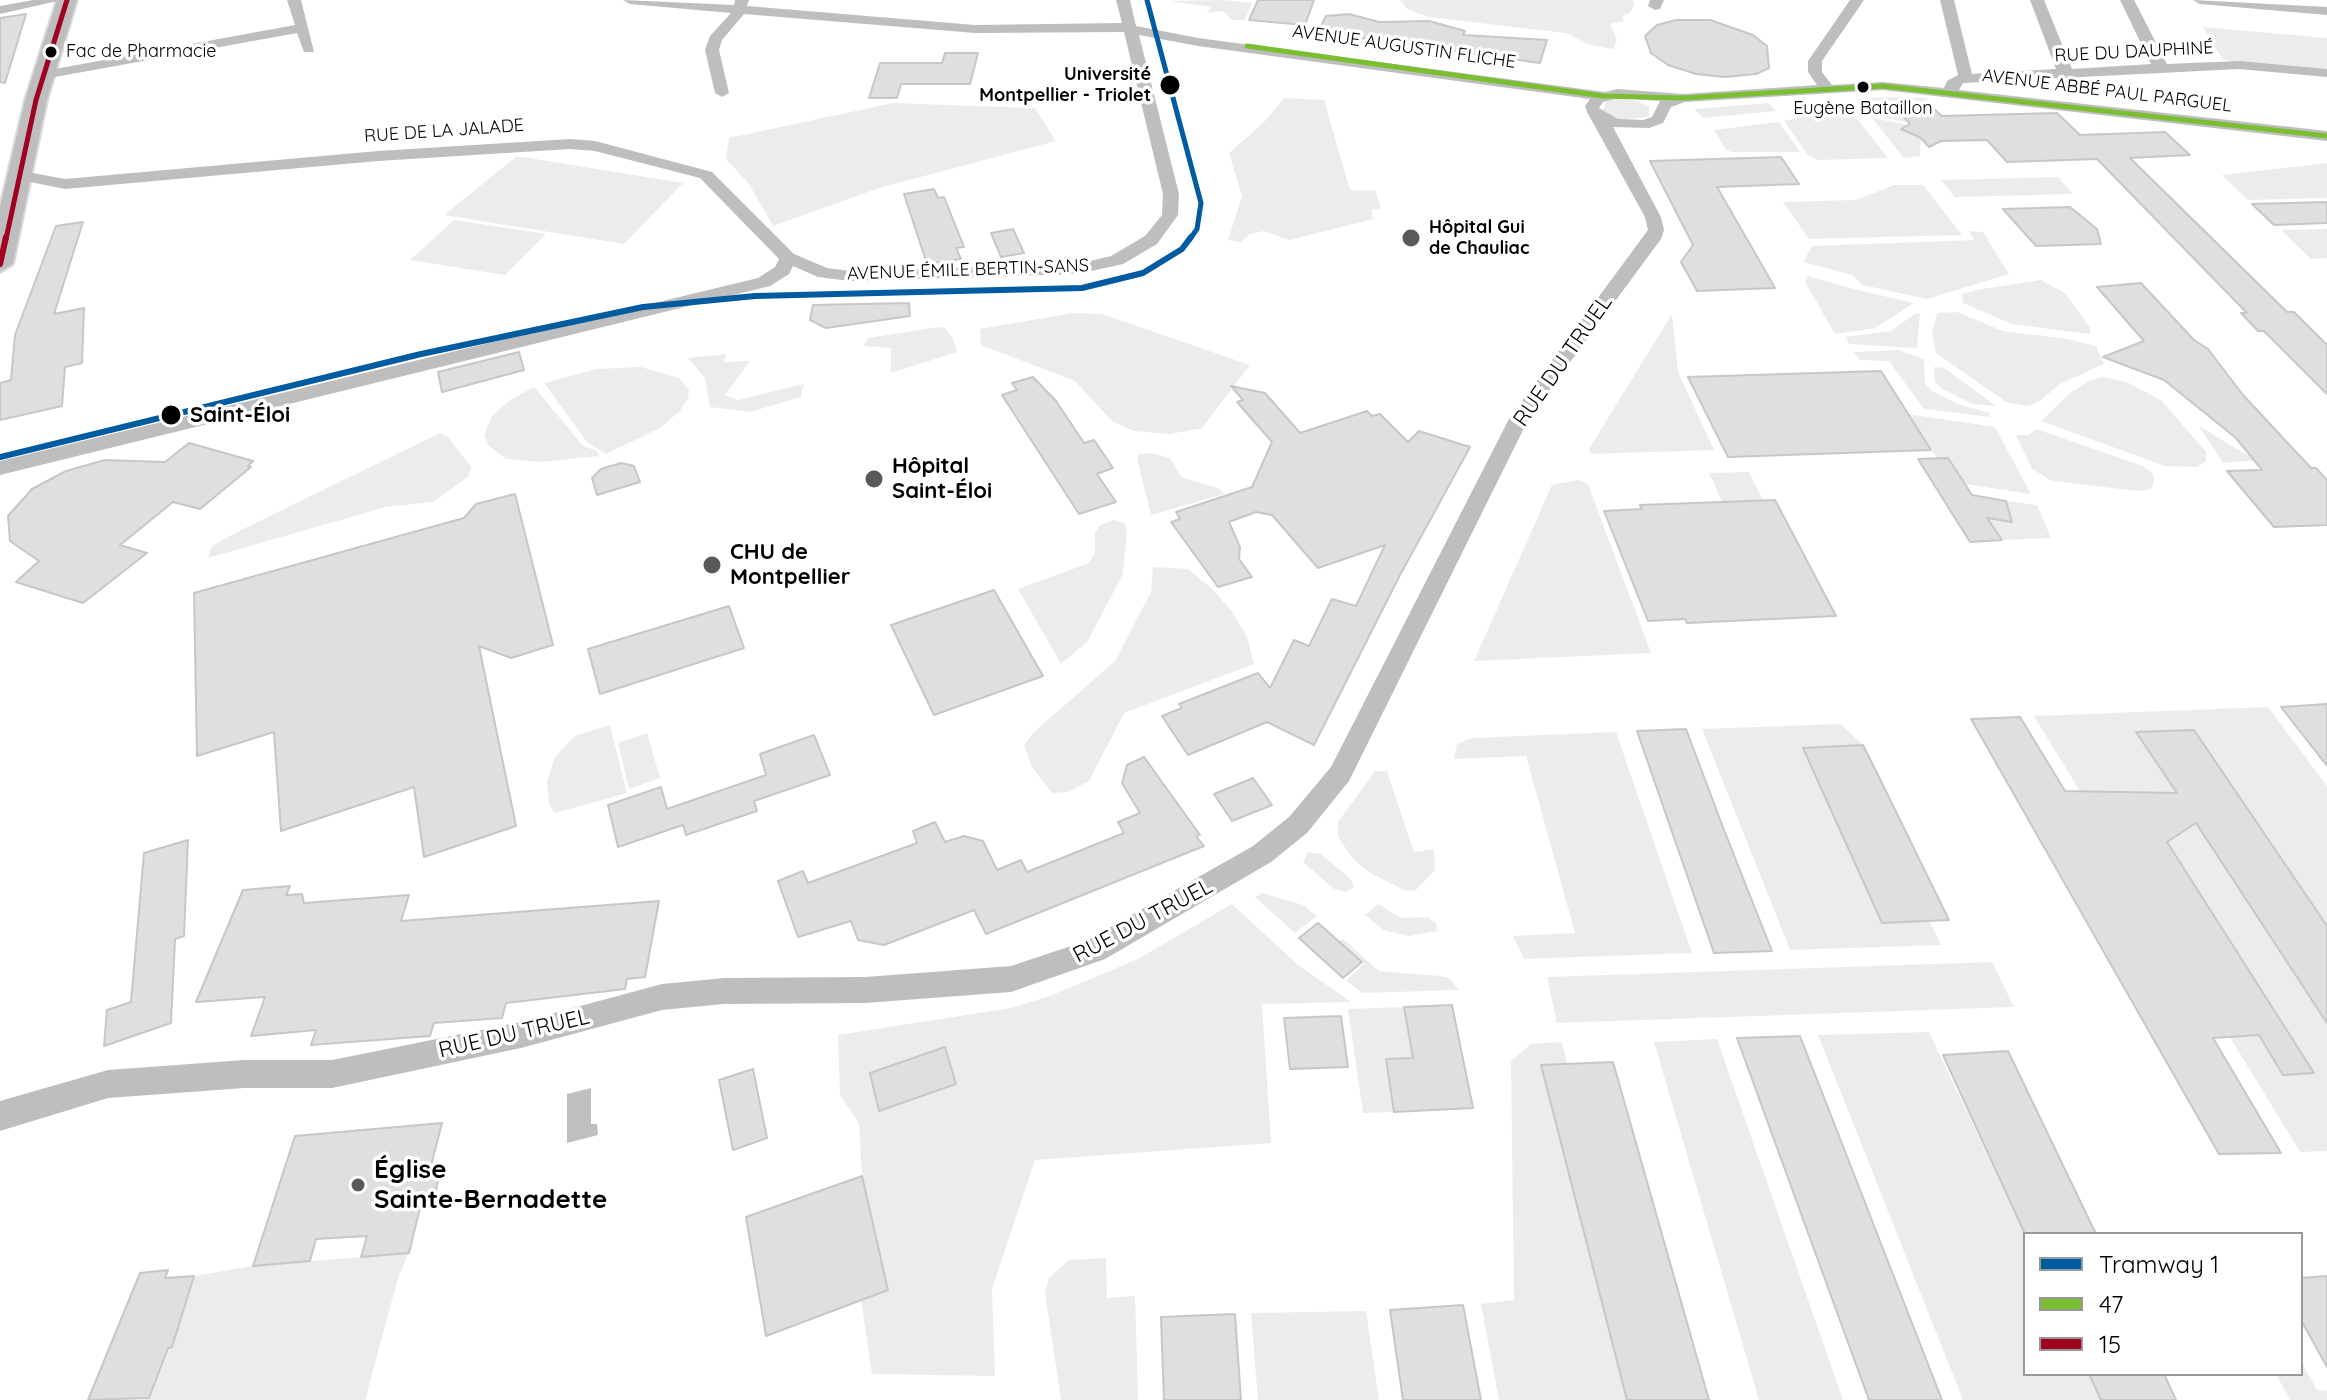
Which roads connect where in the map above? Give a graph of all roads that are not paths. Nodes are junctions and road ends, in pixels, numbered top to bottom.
1 (55, 0) edge
2 (67, 0) edge
3 (294, 0) edge
4 (630, 0) edge
5 (1123, 0) edge
6 (1857, 0) edge
7 (1947, 0) edge
8 (2037, 0) edge
9 (2127, 0) edge
10 (2200, 0) edge
11 (741, 5) edge
12 (0, 10) edge
13 (2327, 11) edge
14 (301, 28) junction
15 (1131, 28) junction
16 (1198, 42) junction
17 (309, 49) dead end
18 (2164, 68) junction
19 (2068, 73) junction
20 (2327, 73) edge
21 (44, 75) junction
22 (1966, 78) junction
23 (1826, 87) junction
24 (1951, 92) junction
25 (722, 93) dead end
26 (1603, 96) junction
27 (1643, 97) junction
28 (1683, 98) junction
29 (1660, 109) junction
30 (1597, 115) junction
31 (1622, 125) junction
32 (2327, 136) edge
33 (1614, 141) junction
34 (22, 176) junction
35 (65, 184) junction
36 (15, 203) junction
37 (788, 258) junction
38 (0, 264) edge
39 (0, 468) edge
40 (0, 1116) edge

1 - 12 street
2 - 21 main road
3 - 14 street
4 - 11 street, AVENUE AUGUSTIN FLICHE
5 - 15 street
6 - 23 street
7 - 22 street
8 - 19 street
9 - 18 street
10 - 13 street
11 - 15 street, AVENUE AUGUSTIN FLICHE
11 - 25 street
14 - 17 street
14 - 21 street
15 - 16 street, AVENUE AUGUSTIN FLICHE
15 - 37 street, AVENUE ÉMILE BERTIN-SANS
16 - 26 street, AVENUE AUGUSTIN FLICHE
16 - 30 street, AVENUE AUGUSTIN FLICHE
18 - 19 street, RUE DU DAUPHINÉ
18 - 20 street, RUE DU DAUPHINÉ
19 - 22 street, RUE DU DAUPHINÉ
21 - 34 main road
22 - 24 street
23 - 24 street, AVENUE ABBÉ PAUL PARGUEL
23 - 28 street, AVENUE ABBÉ PAUL PARGUEL
24 - 32 street, AVENUE ABBÉ PAUL PARGUEL
26 - 27 street, AVENUE AUGUSTIN FLICHE
26 - 30 street
27 - 28 street, AVENUE AUGUSTIN FLICHE
27 - 29 street
28 - 29 street
29 - 31 street
30 - 31 street, AVENUE AUGUSTIN FLICHE
30 - 33 street, RUE DU TRUEL
31 - 33 street
33 - 40 street, RUE DU TRUEL
34 - 35 street, RUE DE LA JALADE
34 - 36 main road
35 - 36 street, RUE DE LA JALADE
35 - 37 street, RUE DE LA JALADE
36 - 38 main road
37 - 39 street

